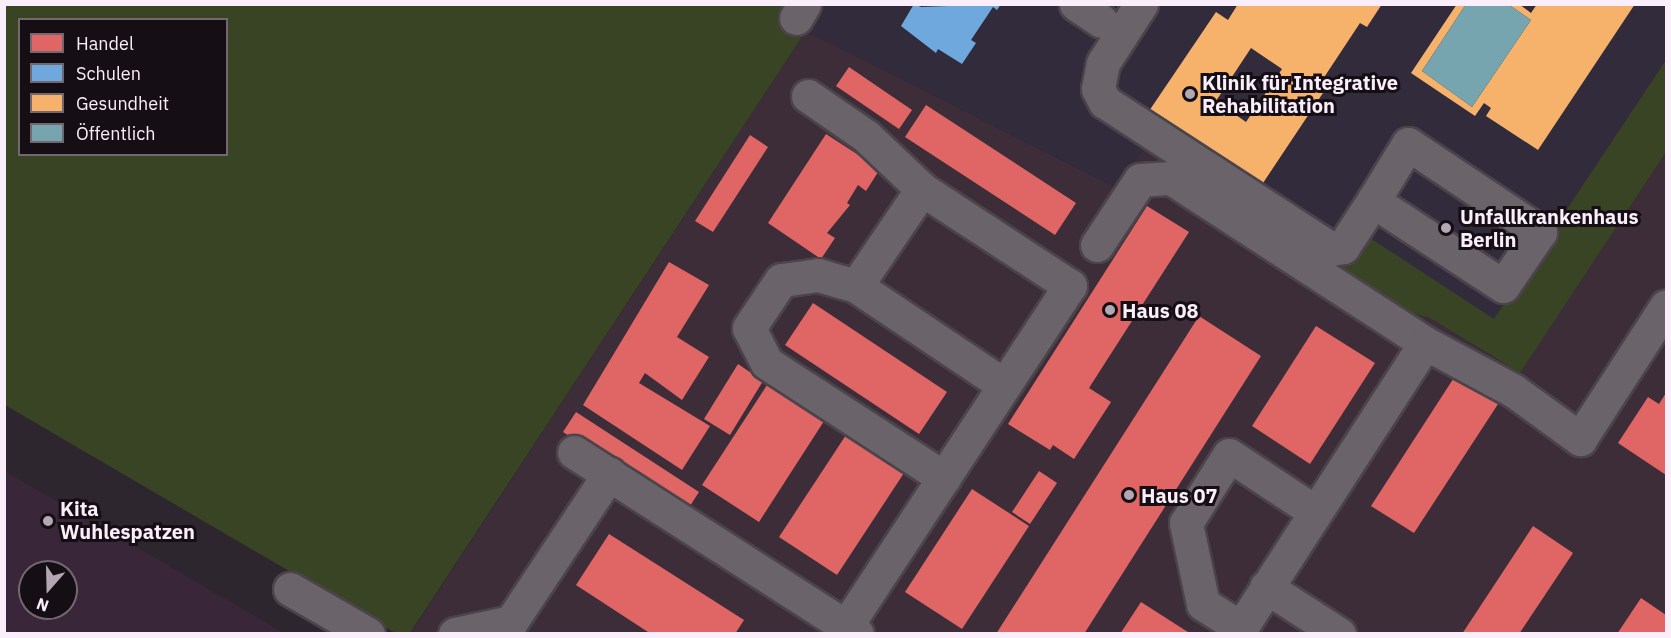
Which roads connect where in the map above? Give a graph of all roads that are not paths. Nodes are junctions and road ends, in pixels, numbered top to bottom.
1 (1141, 4) edge
2 (808, 96) dead end
3 (922, 189) junction
4 (1374, 201) junction
5 (1097, 245) dead end
6 (856, 286) junction
7 (1666, 306) edge
8 (1425, 343) junction
9 (1004, 386) junction
10 (574, 452) dead end
11 (609, 474) junction
12 (944, 478) junction
13 (1315, 512) junction
14 (1266, 587) junction
15 (290, 589) dead end
16 (323, 620) edge
17 (520, 628) edge
18 (848, 631) edge
19 (1239, 631) edge
20 (368, 633) edge
21 (455, 633) edge
22 (1339, 633) edge

1 - 4 lane
2 - 3 lane
3 - 6 lane
3 - 9 lane
4 - 4 lane
5 - 8 lane
6 - 9 lane
6 - 12 lane
7 - 8 lane
8 - 13 lane
9 - 12 lane
10 - 11 lane
11 - 17 lane
11 - 18 lane
12 - 18 lane
13 - 14 lane
13 - 19 lane
14 - 19 lane
14 - 22 lane
15 - 16 lane
16 - 20 lane
17 - 21 lane

